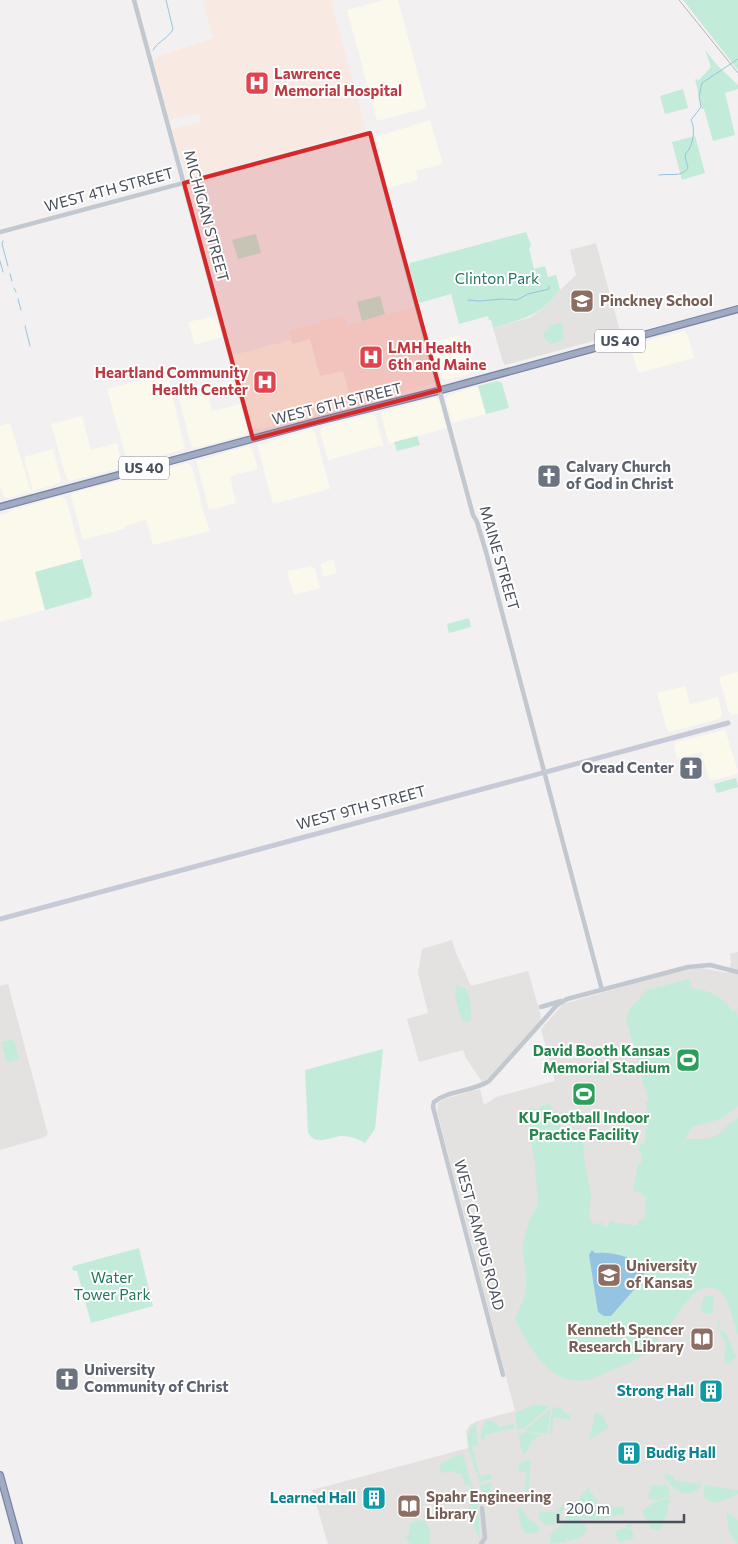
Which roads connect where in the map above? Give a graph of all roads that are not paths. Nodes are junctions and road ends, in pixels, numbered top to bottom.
1 (134, 0) edge
2 (370, 133) joint
3 (184, 183) junction
4 (0, 232) edge
5 (738, 309) edge
6 (440, 390) junction
7 (253, 439) junction
8 (0, 507) edge
9 (728, 723) dead end
10 (544, 772) junction
11 (0, 919) edge
12 (738, 972) edge
13 (602, 990) junction
14 (567, 999) junction
15 (541, 1006) dead end
16 (503, 1375) dead end
17 (0, 1474) edge
18 (482, 1508) dead end
19 (19, 1544) edge
20 (480, 1544) edge

1 - 3 street, MICHIGAN STREET
2 - 3 street, WEST 4TH STREET
2 - 6 street, MAINE STREET
3 - 4 street, WEST 4TH STREET
3 - 7 street, MICHIGAN STREET
5 - 6 highway, WEST 6TH STREET / US 40
6 - 7 highway, WEST 6TH STREET / US 40
6 - 10 street, MAINE STREET
7 - 8 highway, WEST 6TH STREET / US 40
9 - 10 main road, WEST 9TH STREET
10 - 11 main road, WEST 9TH STREET
10 - 13 street, MAINE STREET
12 - 13 street
13 - 14 street
14 - 15 street
14 - 16 street, WEST CAMPUS ROAD
17 - 19 highway
18 - 20 street

